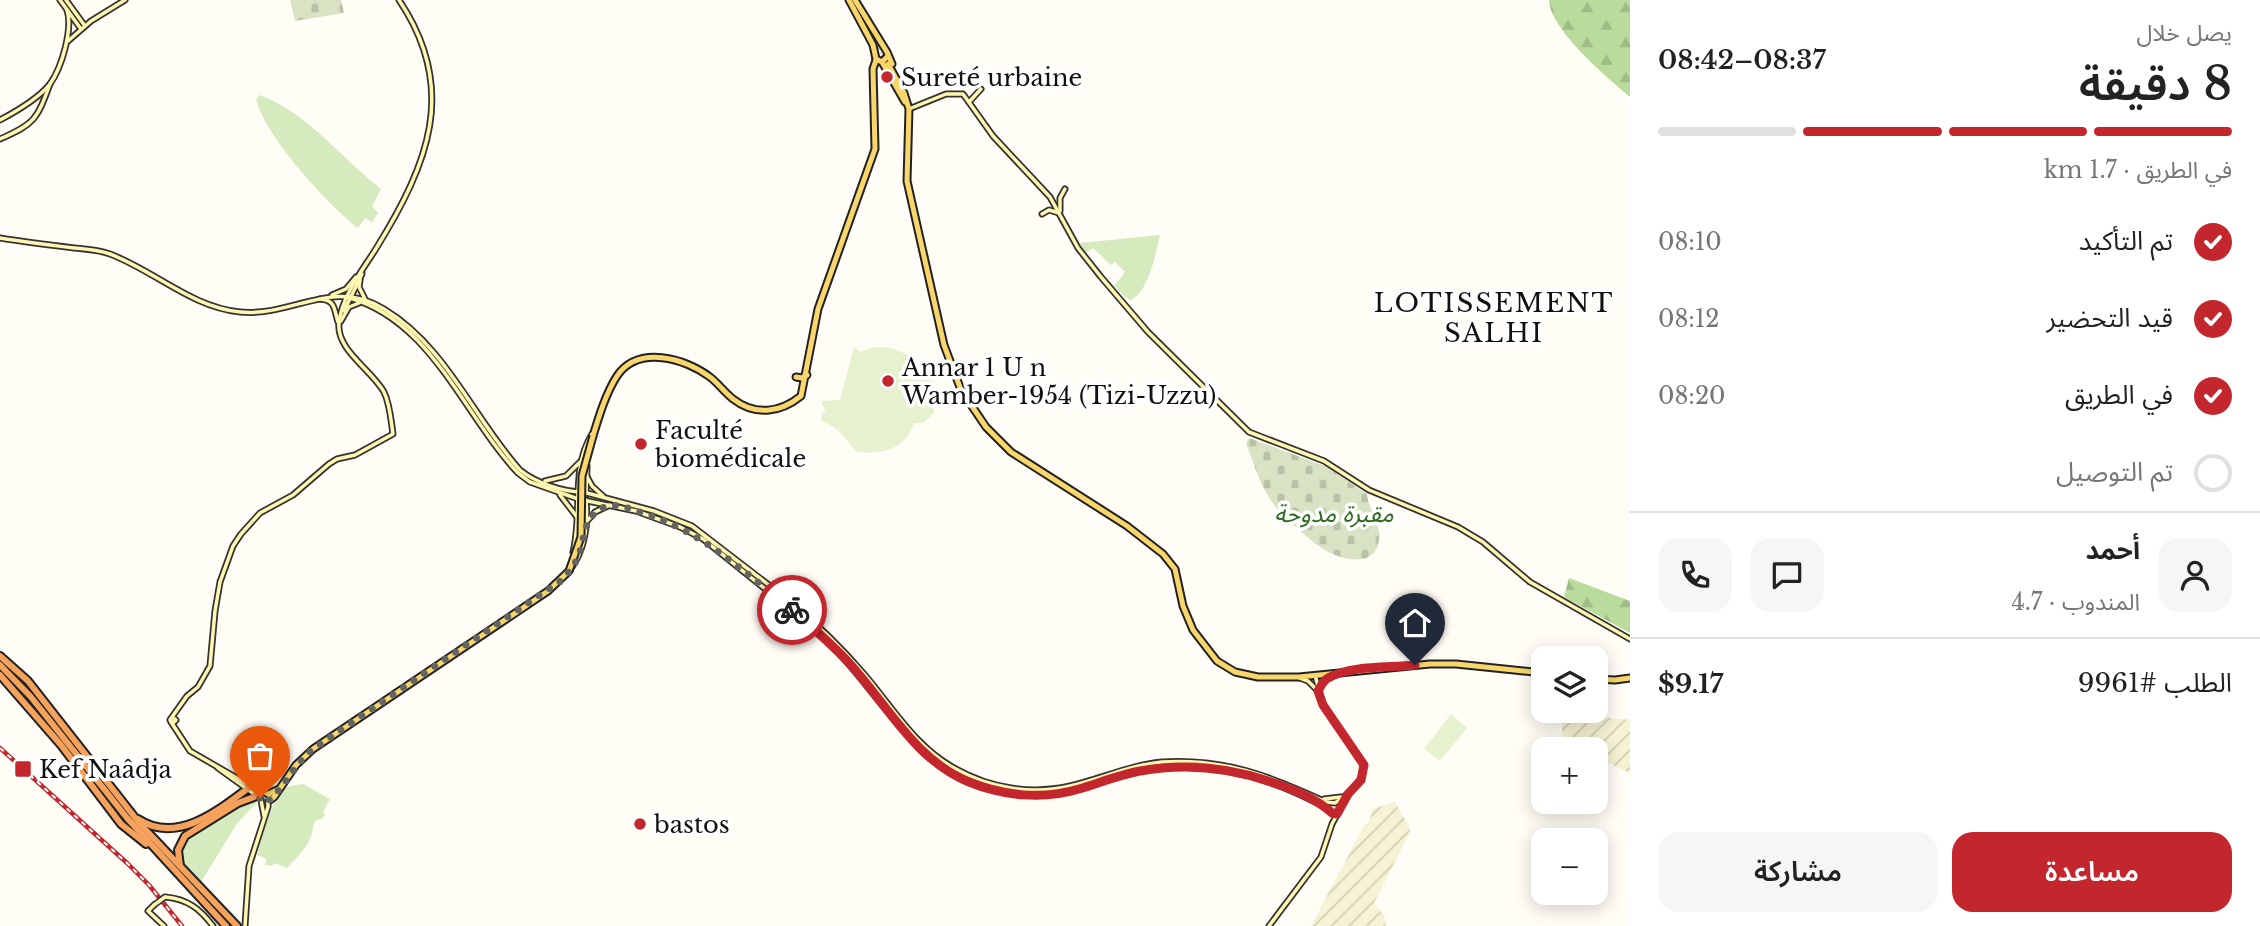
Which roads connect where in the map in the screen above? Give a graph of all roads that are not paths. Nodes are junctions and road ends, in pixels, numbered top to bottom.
1 (60, 0) edge
2 (66, 0) edge
3 (125, 0) edge
4 (399, 0) edge
5 (852, 0) edge
6 (67, 10) junction
7 (76, 14) junction
8 (91, 21) junction
9 (83, 28) junction
10 (67, 43) junction
11 (880, 47) junction
12 (874, 52) junction
13 (883, 61) junction
14 (866, 72) dead end
15 (874, 75) junction
16 (50, 84) junction
17 (875, 84) junction
18 (981, 89) dead end
19 (969, 102) junction
20 (909, 108) junction
21 (0, 120) edge
22 (0, 139) edge
23 (1065, 189) dead end
24 (1042, 214) dead end
25 (1060, 214) junction
26 (0, 238) edge
27 (362, 272) junction
28 (328, 297) junction
29 (349, 297) junction
30 (311, 299) junction
31 (367, 302) junction
32 (340, 323) junction
33 (807, 375) junction
34 (796, 377) dead end
35 (593, 433) junction
36 (581, 460) junction
37 (586, 474) junction
38 (539, 481) junction
39 (553, 490) junction
40 (582, 496) junction
41 (608, 498) junction
42 (612, 505) junction
43 (578, 520) junction
44 (587, 522) junction
45 (569, 571) junction
46 (778, 592) junction
47 (774, 596) junction
48 (784, 596) junction
49 (781, 602) junction
50 (1630, 639) edge
51 (0, 656) edge
52 (0, 665) edge
53 (1351, 671) junction
54 (1531, 672) edge
55 (0, 675) edge
56 (1315, 675) junction
57 (1294, 677) junction
58 (1630, 678) edge
59 (1608, 679) edge
60 (1318, 691) junction
61 (916, 741) junction
62 (249, 787) junction
63 (1346, 795) junction
64 (263, 797) junction
65 (1319, 799) junction
66 (1333, 803) junction
67 (1341, 808) junction
68 (130, 813) junction
69 (1330, 813) junction
70 (1337, 814) junction
71 (1332, 824) junction
72 (154, 849) junction
73 (181, 867) junction
74 (237, 925) edge
75 (164, 926) edge
76 (213, 926) edge
77 (226, 926) edge
78 (245, 926) edge
79 (1269, 926) edge

1 - 6 main road
2 - 7 main road
3 - 8 main road
4 - 27 main road
5 - 11 main road
5 - 12 main road
6 - 9 main road
6 - 10 main road
7 - 8 main road
7 - 9 main road
8 - 9 main road
9 - 10 main road
10 - 16 main road
11 - 12 main road
11 - 13 main road
12 - 13 main road
13 - 15 main road
13 - 17 main road
13 - 20 main road
14 - 15 main road
15 - 17 main road
16 - 21 main road
16 - 22 main road
17 - 33 main road
18 - 19 main road
19 - 20 main road
19 - 25 main road
20 - 57 main road
23 - 25 main road
24 - 25 main road
25 - 50 main road
26 - 30 main road
27 - 28 main road
27 - 29 main road
27 - 31 main road
28 - 29 main road
28 - 30 main road
29 - 31 main road
29 - 32 main road
30 - 32 main road
31 - 32 main road
31 - 38 main road
31 - 39 main road
32 - 62 main road
33 - 34 main road
33 - 35 main road
35 - 36 main road
35 - 37 main road
35 - 45 main road, bridge
36 - 38 main road
36 - 40 main road
37 - 40 main road
37 - 41 main road
38 - 40 main road
39 - 40 main road
39 - 43 main road
40 - 41 main road
40 - 42 main road
40 - 43 main road
40 - 44 main road
41 - 46 main road
42 - 44 main road
42 - 47 main road
43 - 45 main road
44 - 45 main road
45 - 64 main road
46 - 47 main road
46 - 48 main road
47 - 49 main road
48 - 49 main road
48 - 61 main road
49 - 61 main road
51 - 68 highway
52 - 72 highway
53 - 54 main road
53 - 56 main road
53 - 60 main road
55 - 72 highway
56 - 57 main road
56 - 60 main road
57 - 60 main road
58 - 59 main road
60 - 63 main road
61 - 65 main road
61 - 69 main road
62 - 64 main road
62 - 68 highway
63 - 65 main road
63 - 66 main road
63 - 67 main road
64 - 73 highway
64 - 78 main road
65 - 66 main road
66 - 67 main road
66 - 69 main road
67 - 70 main road
68 - 73 highway
69 - 70 main road
69 - 71 main road
70 - 71 main road
71 - 79 main road
72 - 77 highway
73 - 74 highway
75 - 76 main road, bridge

